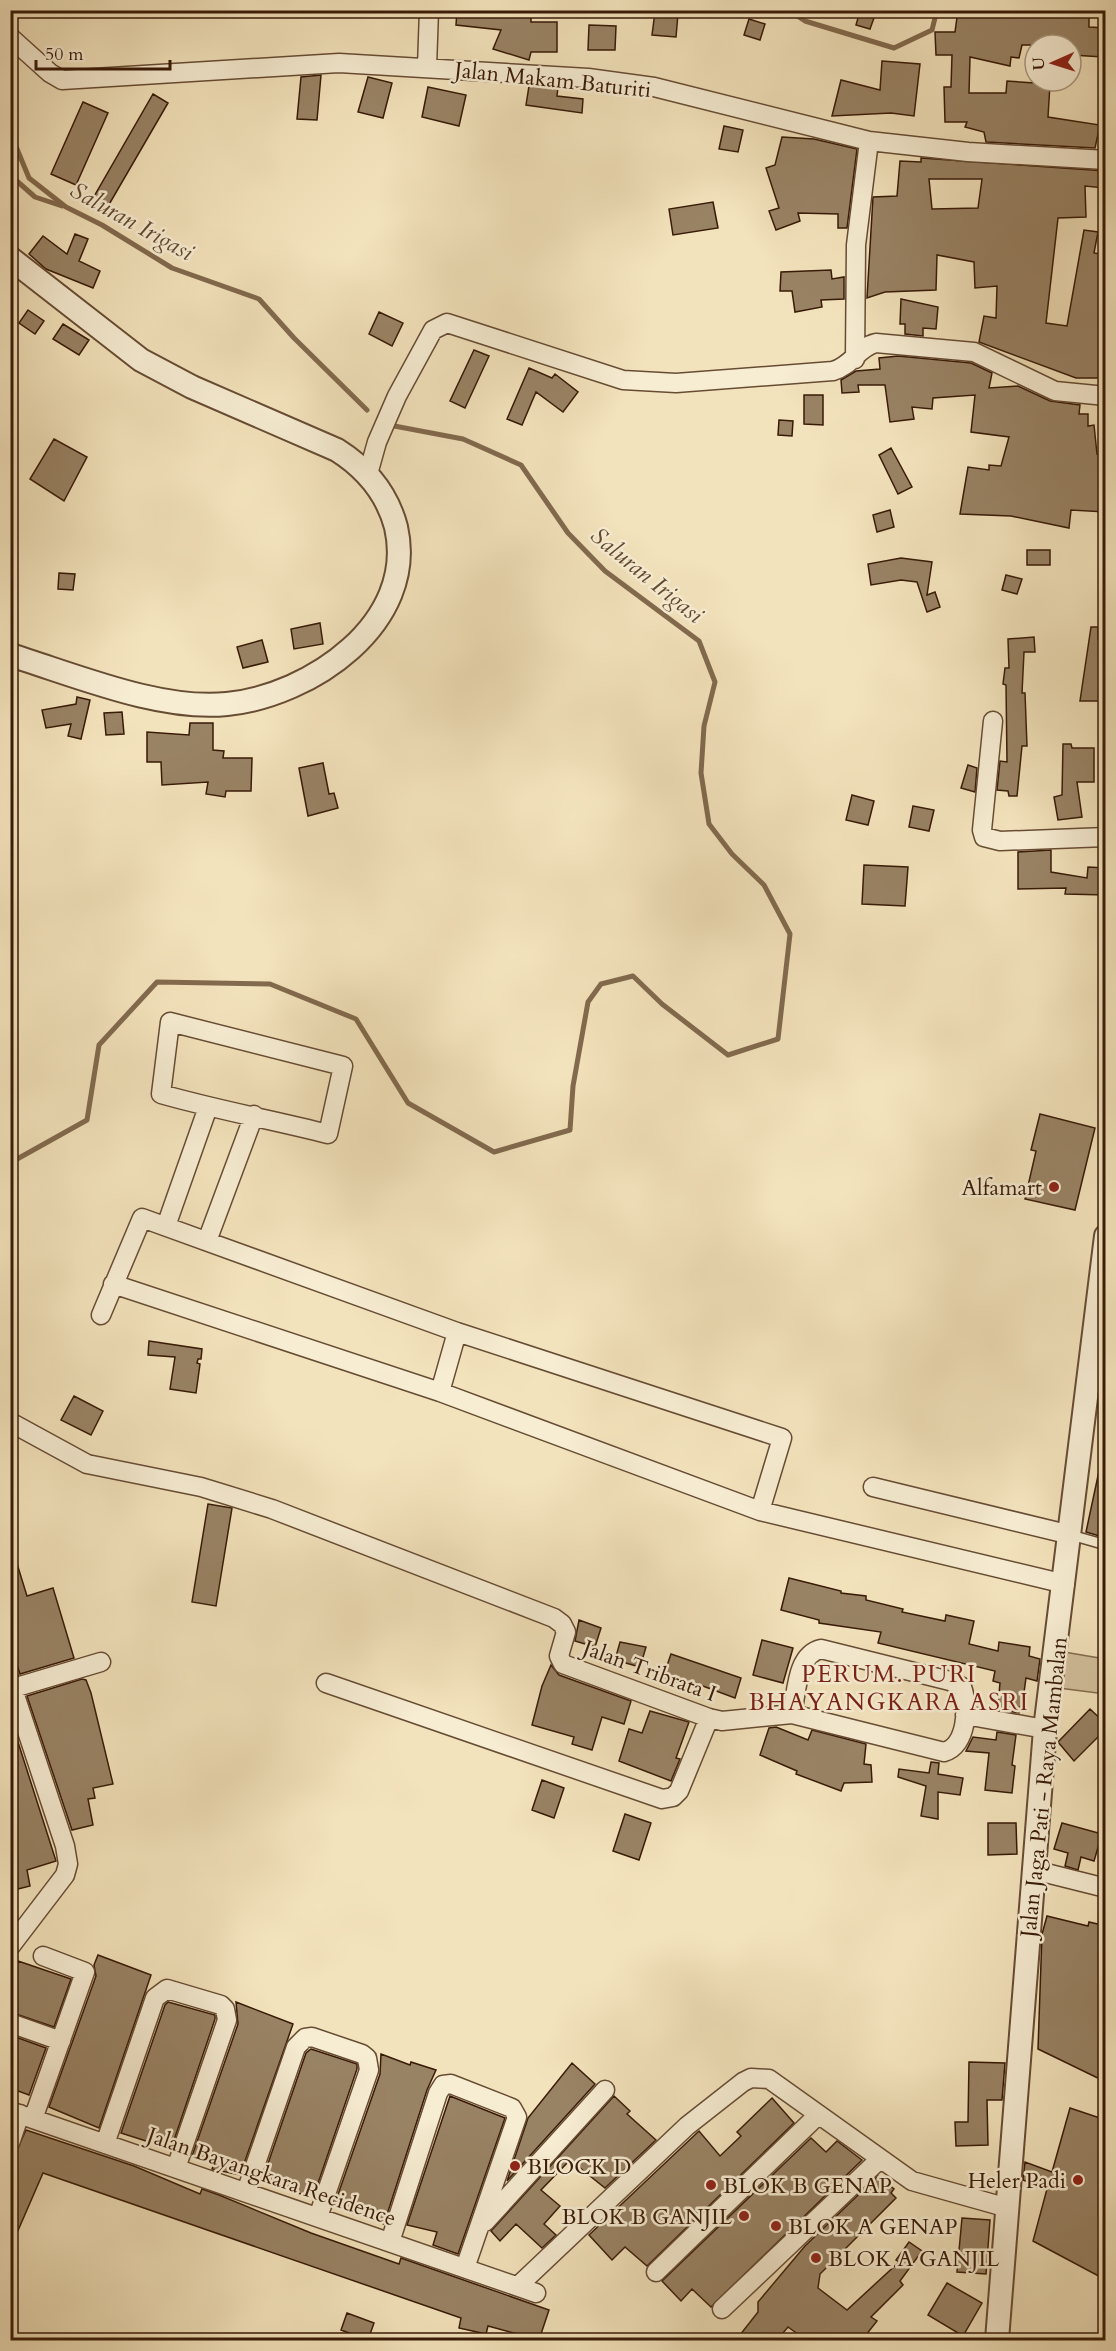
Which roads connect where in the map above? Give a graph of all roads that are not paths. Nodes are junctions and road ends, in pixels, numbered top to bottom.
1 (429, 10) edge
2 (10, 37) edge
3 (427, 67) junction
4 (869, 141) junction
5 (1106, 160) edge
6 (10, 258) edge
7 (855, 358) junction
8 (1106, 396) edge
9 (369, 474) junction
10 (10, 655) edge
11 (993, 721) dead end
12 (1106, 837) edge
13 (207, 1107) junction
14 (254, 1115) junction
15 (166, 1226) junction
16 (1106, 1236) edge
17 (207, 1241) junction
18 (113, 1284) junction
19 (101, 1315) dead end
20 (457, 1332) junction
21 (440, 1392) junction
22 (10, 1422) edge
23 (873, 1487) dead end
24 (760, 1511) junction
25 (1071, 1535) junction
26 (1106, 1545) edge
27 (1065, 1584) junction
28 (101, 1662) dead end
29 (326, 1683) dead end
30 (11, 1686) edge
31 (792, 1714) junction
32 (965, 1715) junction
33 (709, 1718) junction
34 (1046, 1729) junction
35 (1034, 1870) junction
36 (1106, 1888) edge
37 (10, 1947) edge
38 (43, 1956) dead end
39 (10, 2023) edge
40 (60, 2041) junction
41 (605, 2090) dead end
42 (21, 2115) edge
43 (818, 2115) junction
44 (10, 2143) edge
45 (105, 2144) junction
46 (880, 2159) junction
47 (176, 2168) junction
48 (246, 2192) junction
49 (1008, 2208) junction
50 (318, 2217) junction
51 (480, 2226) junction
52 (390, 2242) junction
53 (465, 2268) junction
54 (656, 2271) dead end
55 (518, 2286) junction
56 (536, 2293) dead end
57 (722, 2309) dead end
58 (997, 2340) edge

1 - 3 street
2 - 3 street, Jalan Makam Baturiti
3 - 4 street, Jalan Makam Baturiti
4 - 5 street, Jalan Makam Baturiti
4 - 7 street
6 - 9 street
7 - 8 street
7 - 9 street
9 - 10 street
11 - 12 street
13 - 14 street
13 - 14 street
13 - 15 street
14 - 17 street
15 - 17 street
15 - 18 street
16 - 25 street, Jalan Jaga Pati - Raya Mambalan
17 - 20 street
18 - 19 street
18 - 21 street
20 - 21 street
20 - 24 street
21 - 24 street
22 - 33 street, Jalan Tribrata I
23 - 25 street
24 - 27 street
25 - 26 lane
25 - 27 street, Jalan Jaga Pati - Raya Mambalan
27 - 34 street, Jalan Jaga Pati - Raya Mambalan
28 - 30 street
29 - 33 street
30 - 37 street
31 - 32 street, Jalan Tribrata I
31 - 32 street
31 - 33 street, Jalan Tribrata I
32 - 34 street
34 - 35 street, Jalan Jaga Pati - Raya Mambalan
35 - 36 street
35 - 49 street, Jalan Jaga Pati - Raya Mambalan
38 - 40 street
39 - 40 street
40 - 42 street
41 - 51 street
42 - 44 street
42 - 45 street, Jalan Bayangkara Recidence
43 - 46 street
43 - 54 street
43 - 55 street
45 - 47 street, Jalan Bayangkara Recidence
45 - 47 street
46 - 49 street
46 - 57 street
47 - 48 street, Jalan Bayangkara Recidence
48 - 50 street, Jalan Bayangkara Recidence
48 - 50 street
49 - 58 street, Jalan Jaga Pati - Raya Mambalan
50 - 52 street, Jalan Bayangkara Recidence
51 - 52 street
51 - 53 street
52 - 53 street, Jalan Bayangkara Recidence
53 - 55 street, Jalan Bayangkara Recidence
55 - 56 street, Jalan Bayangkara Recidence

